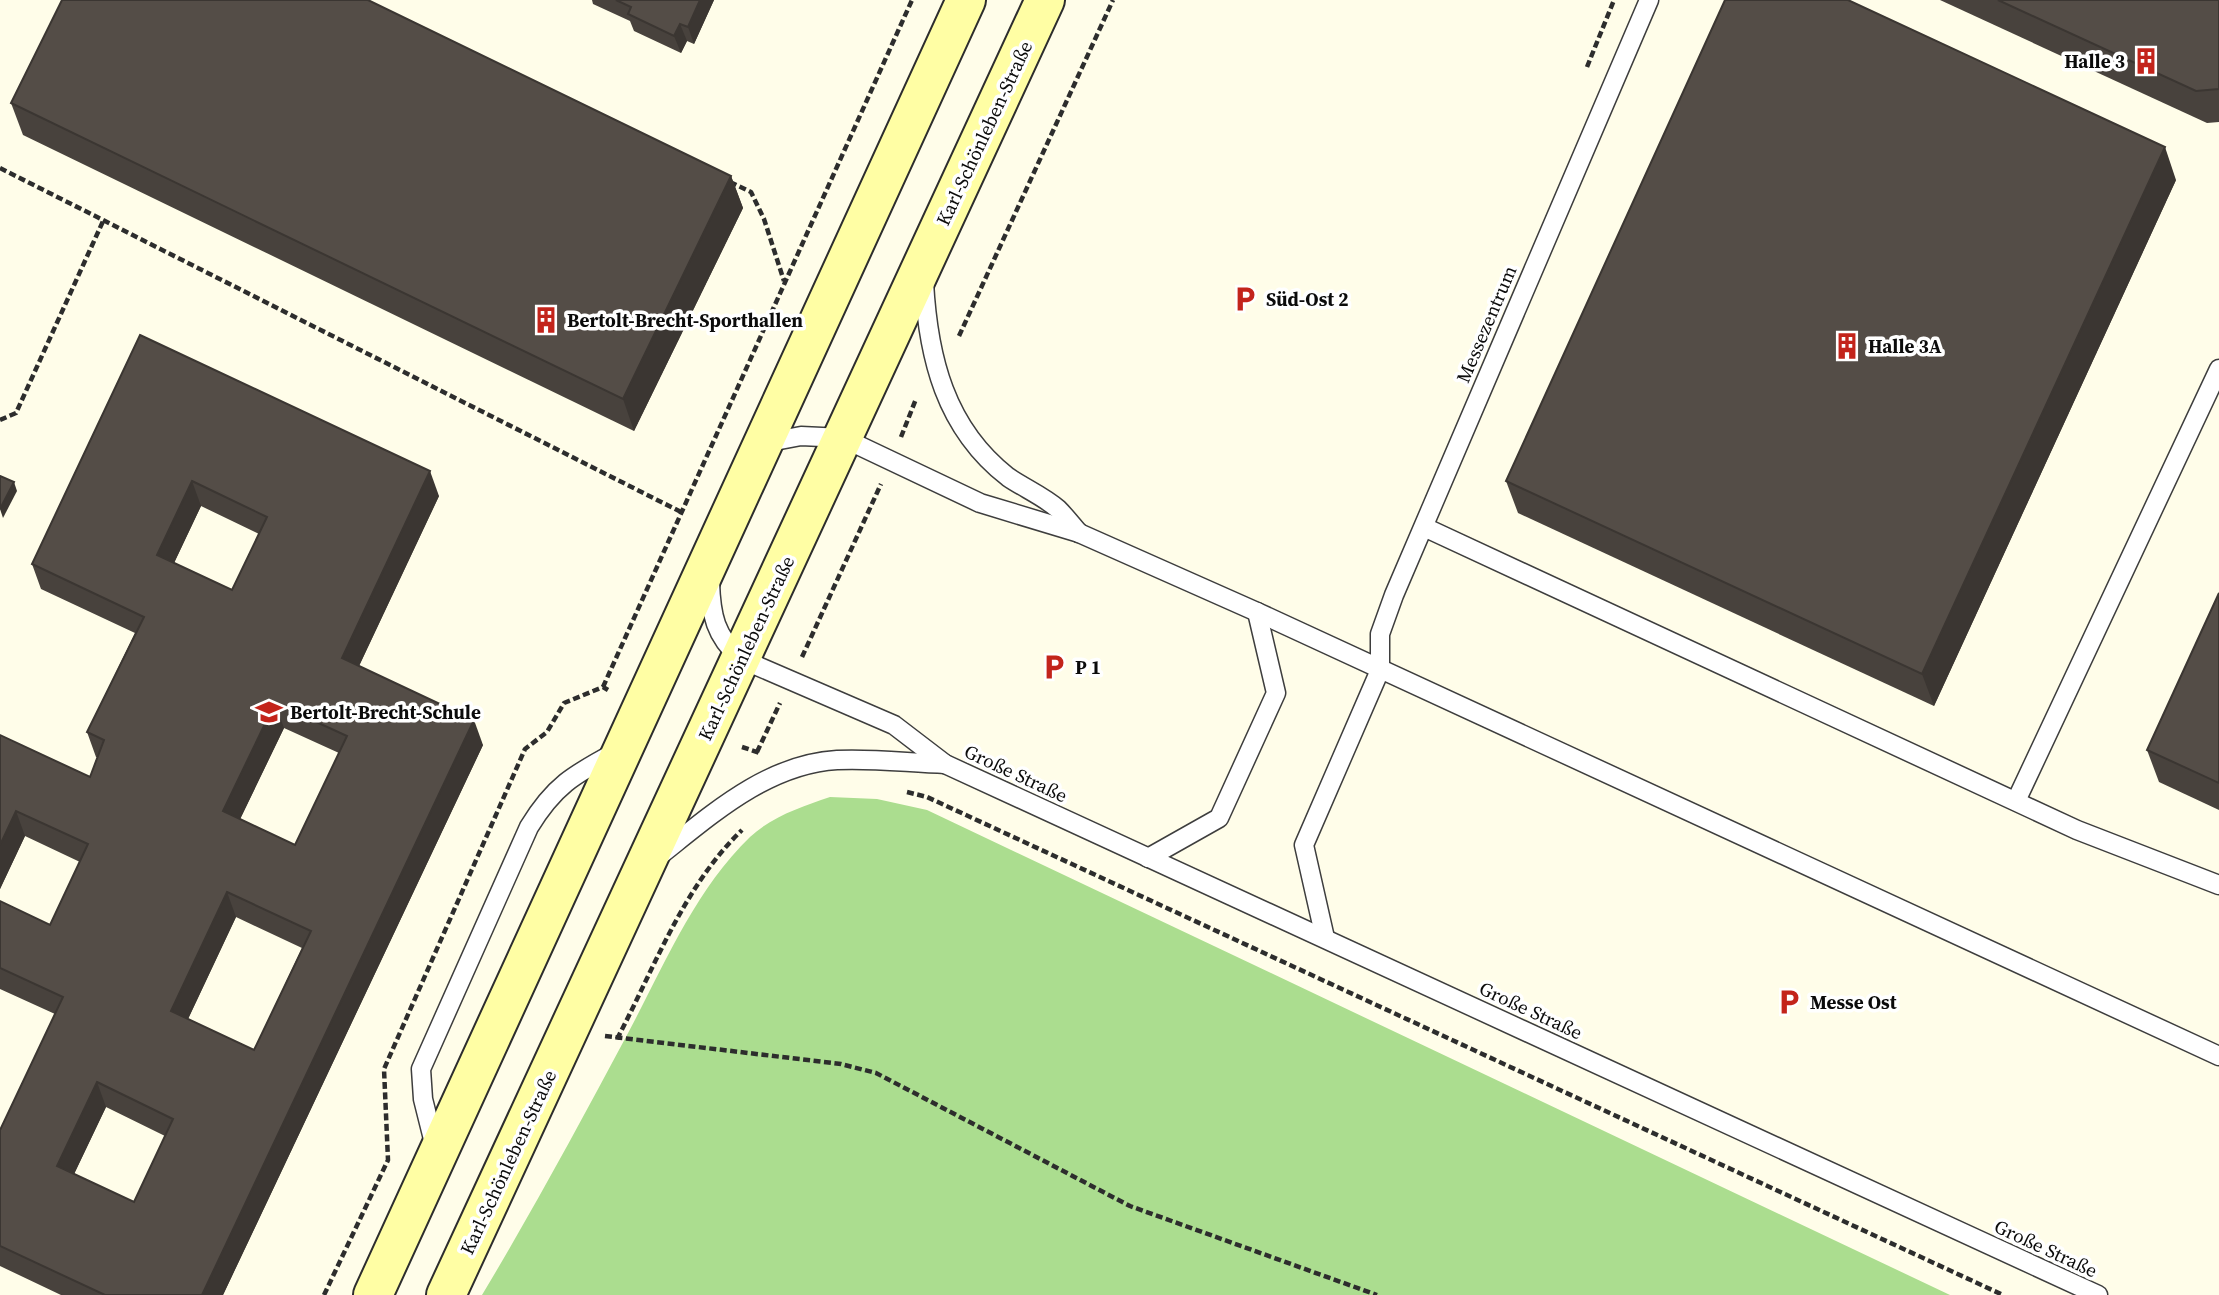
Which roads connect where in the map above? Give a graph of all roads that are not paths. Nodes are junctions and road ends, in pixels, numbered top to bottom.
1 (966, 0) edge
2 (1045, 0) edge
3 (1649, 0) edge
4 (923, 267) junction
5 (2219, 369) edge
6 (843, 438) junction
7 (764, 443) junction
8 (1423, 527) junction
9 (1079, 533) junction
10 (710, 561) junction
11 (1257, 612) junction
12 (741, 659) junction
13 (1380, 670) junction
14 (625, 747) junction
15 (945, 764) junction
16 (2016, 801) junction
17 (1148, 858) junction
18 (645, 867) junction
19 (2219, 885) edge
20 (1325, 938) junction
21 (2219, 1056) edge
22 (437, 1156) junction
23 (373, 1295) edge
24 (446, 1295) edge
25 (2098, 1295) edge

1 - 7 main road
2 - 4 main road, Karl-Schönleben-Straße
3 - 8 lane, Messezentrum
4 - 6 main road, Karl-Schönleben-Straße
4 - 9 lane
5 - 16 lane
6 - 7 lane
6 - 9 lane
6 - 12 main road, Karl-Schönleben-Straße
7 - 10 main road
8 - 13 lane, Messezentrum
8 - 16 lane
9 - 11 lane
10 - 12 lane, Große Straße
10 - 14 main road
11 - 13 lane
11 - 17 lane
12 - 15 lane, Große Straße
12 - 18 main road, Karl-Schönleben-Straße
13 - 20 lane
13 - 21 lane
14 - 22 main road
14 - 22 lane
15 - 17 lane, Große Straße
15 - 18 lane, Große Straße
16 - 19 lane
17 - 20 lane, Große Straße
18 - 24 main road, Karl-Schönleben-Straße
20 - 25 lane, Große Straße
22 - 23 main road

